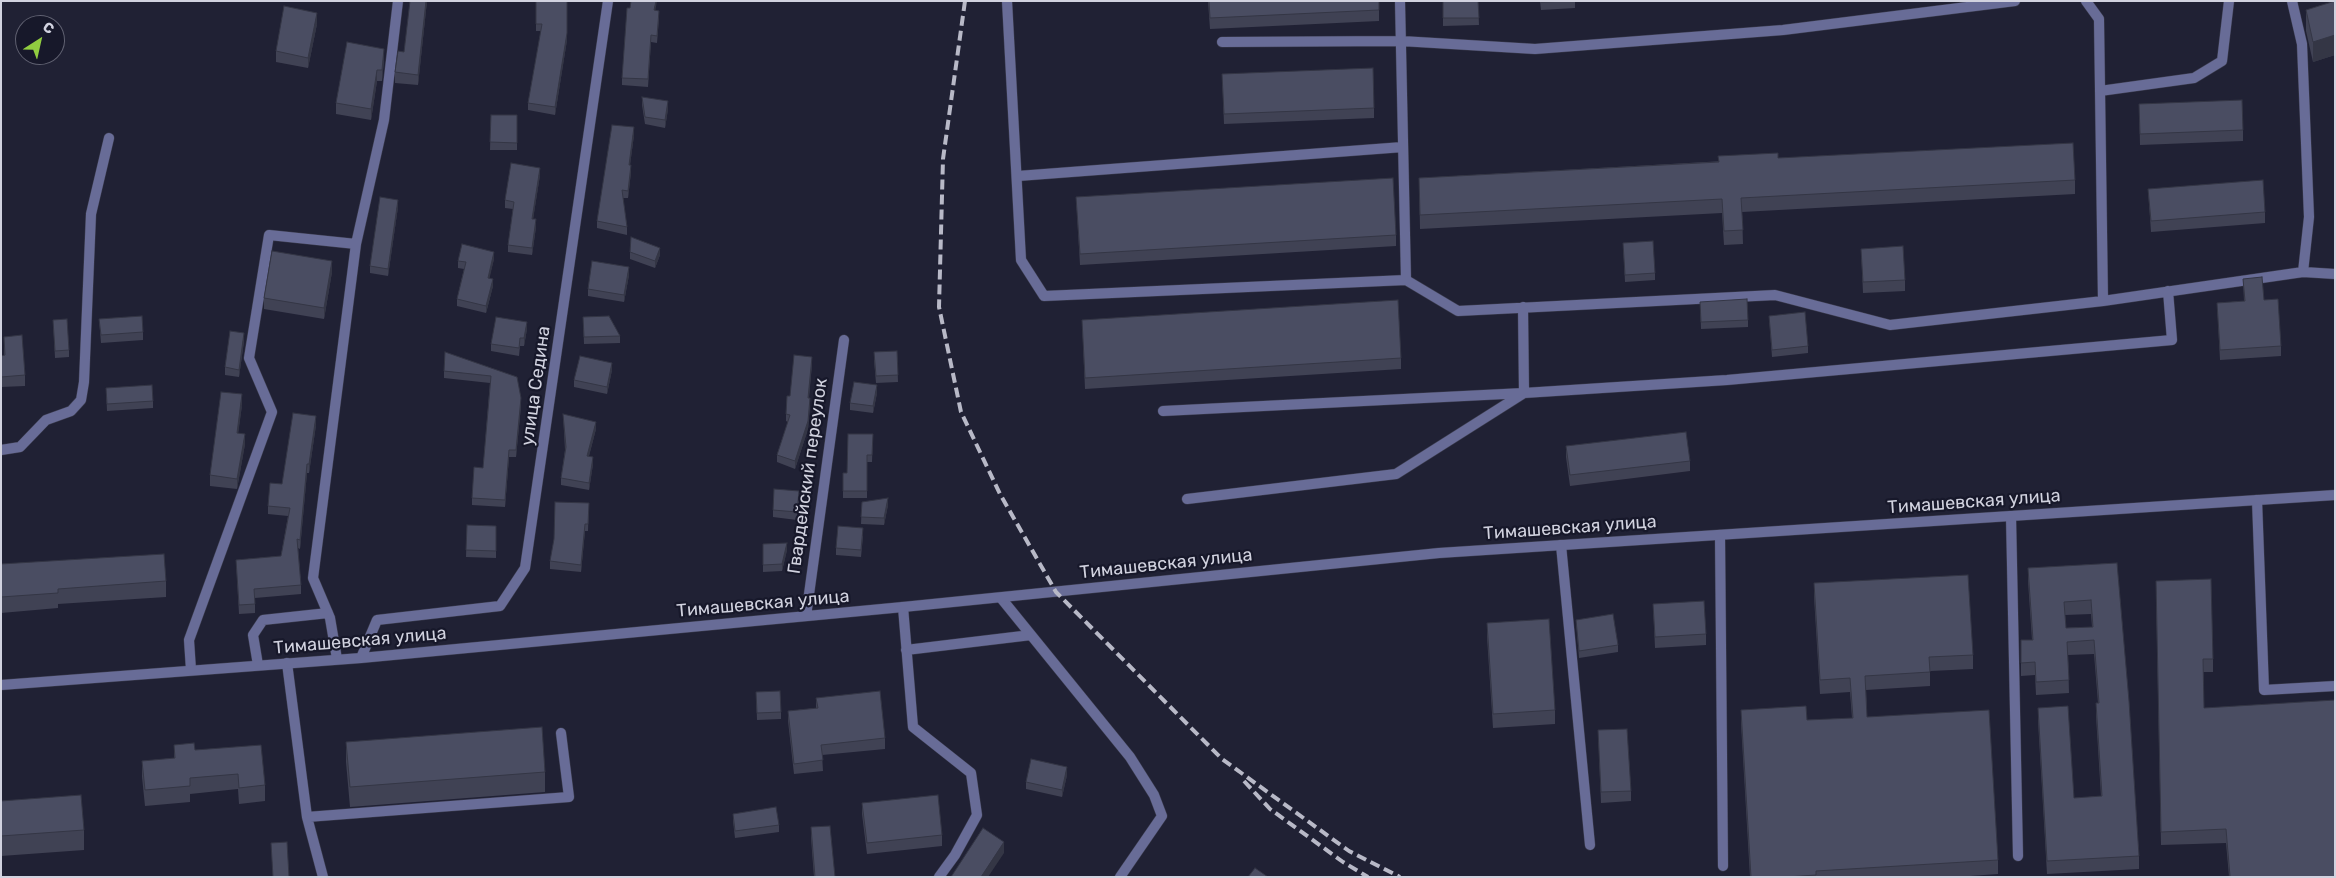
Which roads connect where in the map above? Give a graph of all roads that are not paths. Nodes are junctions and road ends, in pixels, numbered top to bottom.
1 (398, 1) edge
2 (608, 1) edge
3 (1007, 1) edge
4 (1400, 1) edge
5 (2014, 1) edge
6 (2086, 1) edge
7 (2229, 1) edge
8 (2292, 1) edge
9 (1401, 41) junction
10 (1222, 42) dead end
11 (2100, 91) junction
12 (109, 138) dead end
13 (1403, 147) junction
14 (1018, 176) junction
15 (356, 244) junction
16 (2303, 272) junction
17 (2335, 274) edge
18 (1406, 280) junction
19 (2168, 291) junction
20 (2103, 300) junction
21 (1523, 307) junction
22 (844, 340) dead end
23 (1524, 393) junction
24 (1163, 411) dead end
25 (1, 450) edge
26 (2335, 495) edge
27 (1187, 499) dead end
28 (2257, 500) junction
29 (2011, 516) junction
30 (1720, 535) junction
31 (1561, 545) junction
32 (1001, 598) junction
33 (903, 607) junction
34 (328, 613) junction
35 (806, 616) junction
36 (1031, 635) junction
37 (906, 650) junction
38 (361, 658) junction
39 (337, 660) junction
40 (287, 663) junction
41 (258, 665) junction
42 (191, 670) junction
43 (1, 685) edge
44 (2335, 686) edge
45 (561, 734) dead end
46 (307, 817) junction
47 (1590, 844) dead end
48 (2018, 856) dead end
49 (1723, 866) dead end
50 (323, 877) edge
51 (939, 877) edge
52 (1120, 877) edge

1 - 15 street
2 - 38 street, улица Седина
3 - 14 street
4 - 9 street
5 - 9 street
6 - 11 street
7 - 11 street
8 - 16 street
9 - 10 street
9 - 13 street
11 - 20 street
12 - 25 street
13 - 14 street
13 - 18 street
14 - 18 street
15 - 34 street
15 - 42 street
16 - 17 street
16 - 19 street
18 - 21 street
19 - 20 street
19 - 23 street
20 - 21 street
21 - 23 street
22 - 35 street, Гвардейский переулок
23 - 24 street
23 - 27 street
26 - 28 street, Тимашевская улица
28 - 29 street, Тимашевская улица
28 - 44 street
29 - 30 street, Тимашевская улица
29 - 48 street
30 - 31 street, Тимашевская улица
30 - 49 street
31 - 32 street, Тимашевская улица
31 - 47 street
32 - 33 street, Тимашевская улица
32 - 36 street
33 - 35 street, Тимашевская улица
33 - 37 street
34 - 39 street
34 - 41 street
35 - 38 street, Тимашевская улица
36 - 37 street
36 - 52 street
37 - 51 street
38 - 39 street, Тимашевская улица
39 - 40 street, Тимашевская улица
40 - 41 street, Тимашевская улица
40 - 46 street
41 - 42 street, Тимашевская улица
42 - 43 street, Тимашевская улица
45 - 46 street
46 - 50 street

